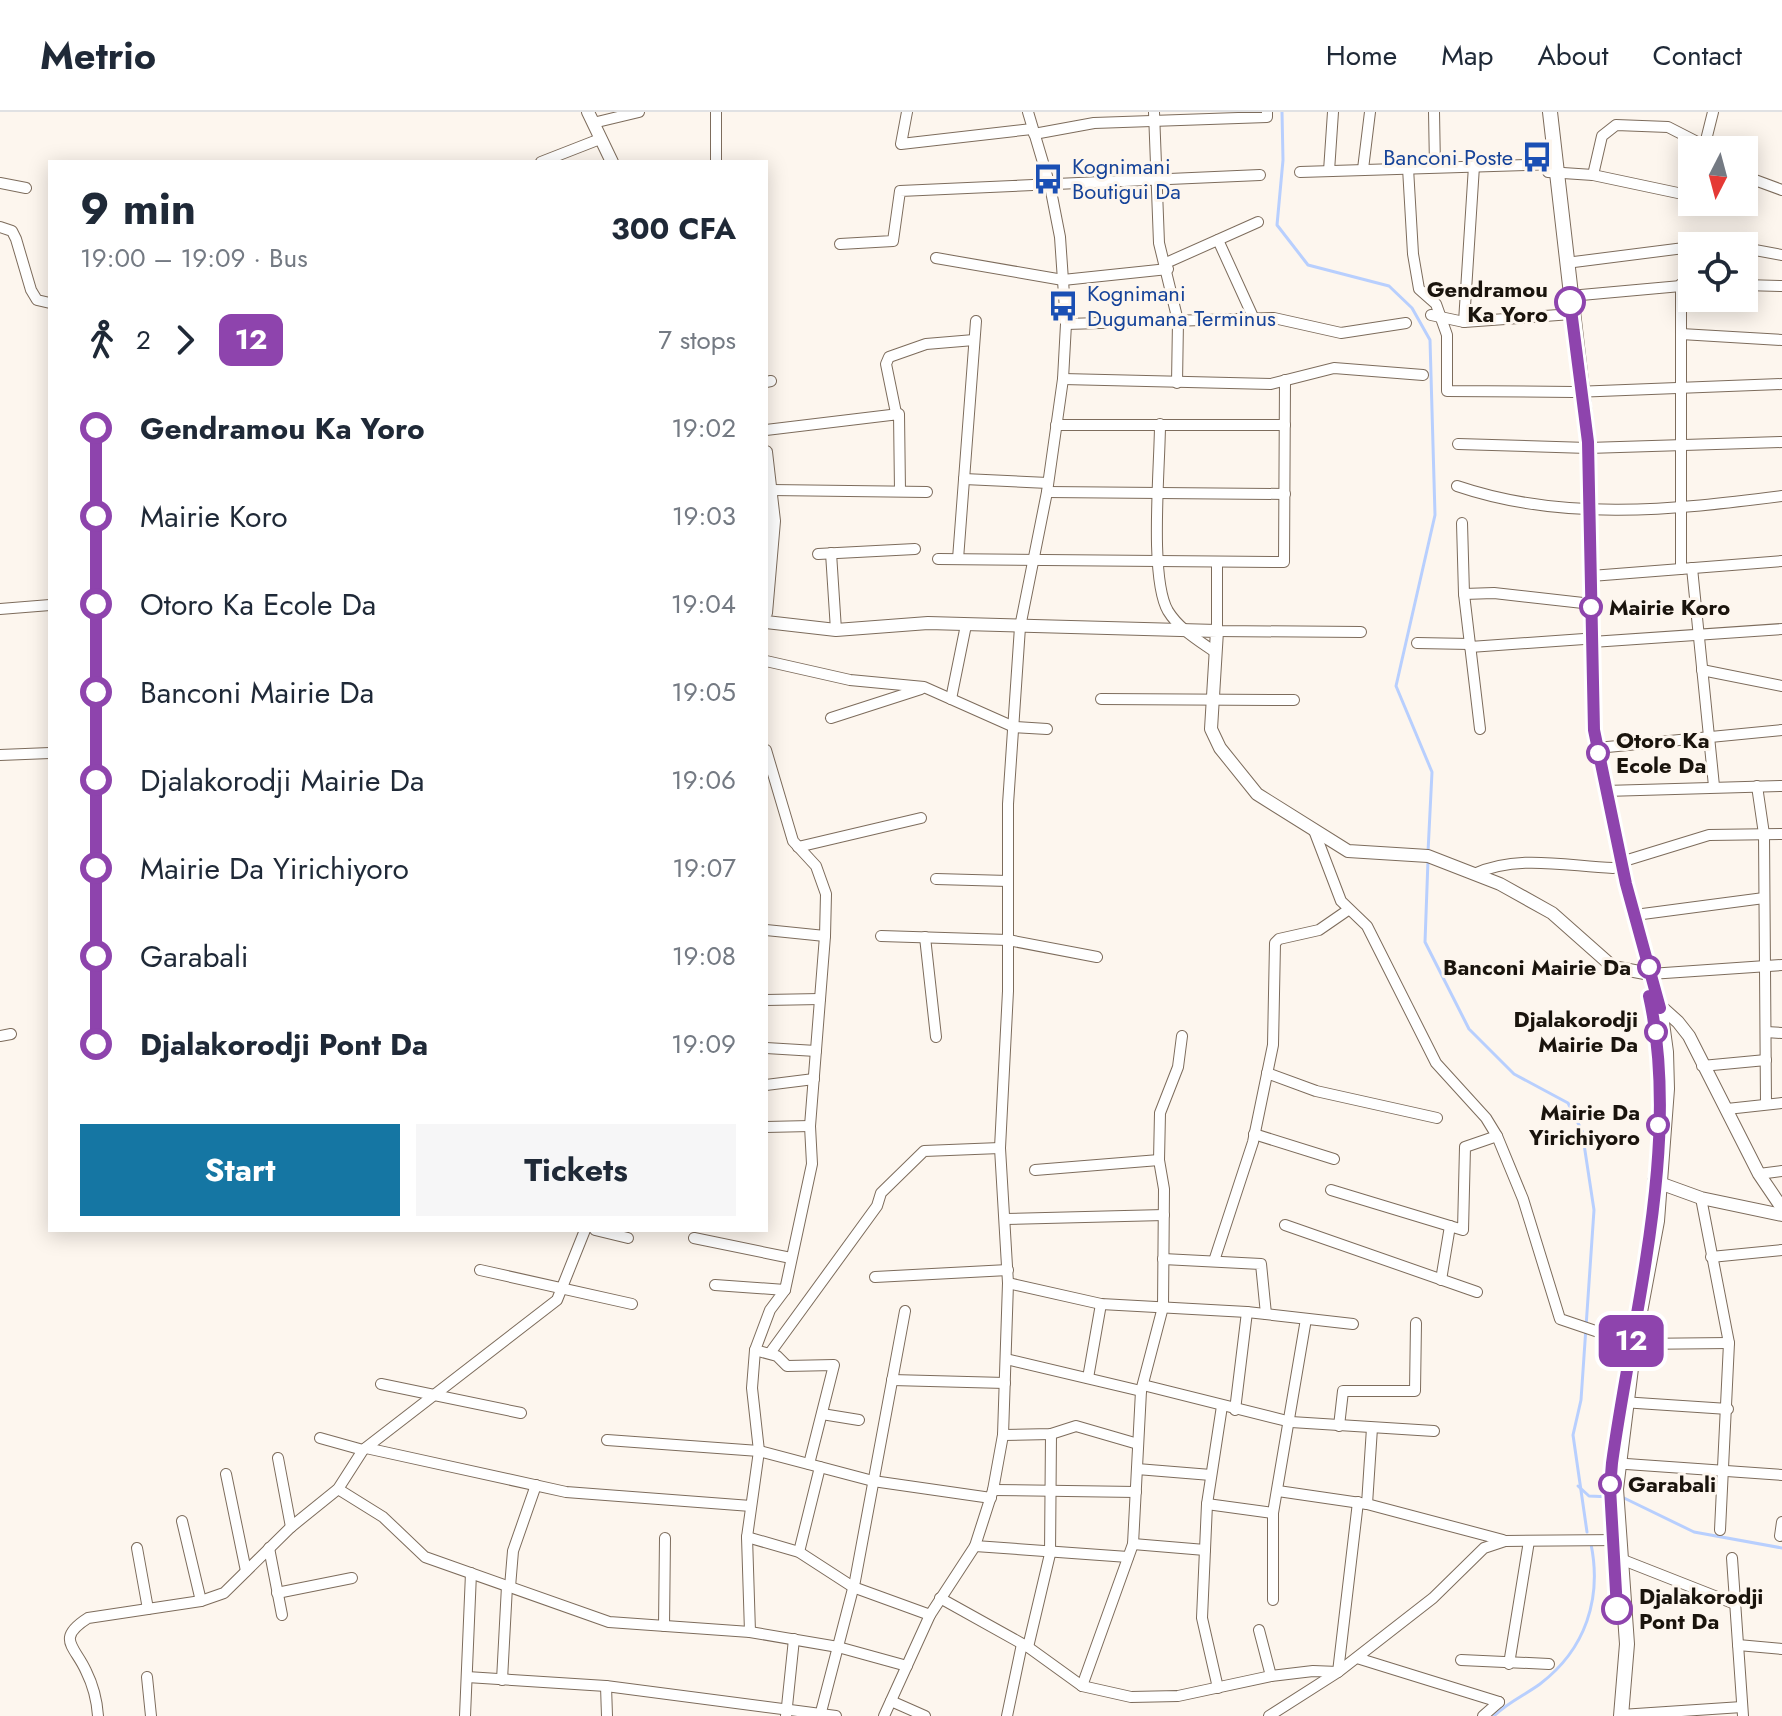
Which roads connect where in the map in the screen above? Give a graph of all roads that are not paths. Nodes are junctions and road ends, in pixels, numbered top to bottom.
1 (639, 112) edge
2 (716, 112) edge
3 (907, 112) edge
4 (1028, 112) edge
5 (1267, 112) edge
6 (1333, 112) edge
7 (1370, 112) edge
8 (1434, 112) edge
9 (1542, 112) edge
10 (1550, 112) edge
11 (1713, 112) edge
12 (1154, 116) edge
13 (590, 117) edge
14 (1033, 131) junction
15 (1686, 136) edge
16 (1710, 136) edge
17 (600, 139) junction
18 (546, 160) edge
19 (611, 160) edge
20 (716, 160) edge
21 (1474, 166) junction
22 (1435, 167) junction
23 (1408, 168) junction
24 (1552, 168) junction
25 (1363, 169) junction
26 (1329, 171) junction
27 (1300, 172) dead end
28 (1260, 175) dead end
29 (1593, 175) junction
30 (1156, 181) junction
31 (1758, 181) edge
32 (0, 183) edge
33 (1050, 186) junction
34 (26, 188) dead end
35 (1782, 190) edge
36 (1678, 193) edge
37 (1258, 222) dead end
38 (0, 227) edge
39 (1218, 240) junction
40 (840, 244) dead end
41 (1678, 248) edge
42 (1758, 251) edge
43 (1782, 255) edge
44 (936, 258) dead end
45 (1566, 263) junction
46 (1167, 266) junction
47 (1063, 280) junction
48 (1678, 285) edge
49 (1758, 285) edge
50 (1782, 286) edge
51 (1570, 296) junction
52 (48, 303) edge
53 (1684, 312) edge
54 (1568, 315) junction
55 (1436, 316) junction
56 (1254, 319) junction
57 (976, 321) dead end
58 (1178, 321) junction
59 (1464, 322) junction
60 (1406, 323) dead end
61 (1066, 324) junction
62 (1681, 334) junction
63 (974, 340) junction
64 (1782, 340) edge
65 (1423, 375) dead end
66 (1063, 379) junction
67 (1285, 380) junction
68 (1177, 383) junction
69 (1782, 384) edge
70 (1681, 386) junction
71 (1578, 391) junction
72 (896, 413) junction
73 (1160, 424) junction
74 (1056, 425) junction
75 (1285, 425) junction
76 (768, 430) edge
77 (1782, 442) edge
78 (1458, 444) dead end
79 (1681, 446) junction
80 (1584, 448) junction
81 (768, 467) edge
82 (964, 479) junction
83 (1457, 486) dead end
84 (1047, 487) junction
85 (771, 490) junction
86 (900, 491) junction
87 (927, 492) dead end
88 (1159, 493) junction
89 (1285, 494) junction
90 (1782, 496) edge
91 (1681, 509) junction
92 (1586, 510) junction
93 (1462, 523) dead end
94 (915, 549) dead end
95 (831, 553) junction
96 (818, 554) dead end
97 (938, 559) dead end
98 (958, 559) junction
99 (1033, 560) junction
100 (1159, 561) junction
101 (1782, 561) edge
102 (1217, 562) junction
103 (1687, 569) junction
104 (1591, 576) junction
105 (768, 590) edge
106 (1464, 594) junction
107 (1583, 603) junction
108 (48, 605) edge
109 (0, 609) edge
110 (768, 622) edge
111 (966, 625) junction
112 (1020, 627) junction
113 (1782, 629) edge
114 (836, 630) junction
115 (1185, 630) junction
116 (1217, 631) junction
117 (1361, 632) dead end
118 (1699, 635) junction
119 (1588, 640) junction
120 (1417, 643) dead end
121 (1470, 646) junction
122 (1215, 652) junction
123 (768, 661) edge
124 (1702, 670) junction
125 (1782, 686) edge
126 (924, 687) junction
127 (951, 699) junction
128 (1101, 699) dead end
129 (1213, 699) junction
130 (1294, 700) dead end
131 (831, 718) dead end
132 (1014, 727) junction
133 (1047, 729) dead end
134 (1480, 729) dead end
135 (1782, 730) edge
136 (1709, 736) junction
137 (1597, 748) junction
138 (48, 753) edge
139 (0, 755) edge
140 (768, 759) edge
141 (1714, 786) junction
142 (1757, 786) junction
143 (1782, 786) edge
144 (1605, 791) junction
145 (780, 804) junction
146 (768, 807) edge
147 (921, 818) dead end
148 (1315, 833) junction
149 (1764, 834) junction
150 (1782, 834) edge
151 (798, 847) junction
152 (1617, 865) junction
153 (1474, 874) junction
154 (936, 879) dead end
155 (1008, 881) junction
156 (1764, 898) junction
157 (1348, 910) junction
158 (1635, 915) junction
159 (768, 930) edge
160 (825, 936) junction
161 (881, 936) dead end
162 (925, 937) junction
163 (1008, 940) junction
164 (1097, 957) dead end
165 (1765, 965) junction
166 (1782, 965) edge
167 (1647, 974) junction
168 (1649, 996) junction
169 (820, 999) junction
170 (768, 1000) edge
171 (1660, 1008) junction
172 (1766, 1032) junction
173 (1782, 1033) edge
174 (1182, 1036) dead end
175 (936, 1037) dead end
176 (768, 1048) edge
177 (816, 1051) junction
178 (1766, 1060) junction
179 (1702, 1066) junction
180 (1267, 1073) junction
181 (814, 1079) junction
182 (768, 1085) edge
183 (1782, 1103) edge
184 (1766, 1104) junction
185 (1727, 1109) junction
186 (1437, 1118) dead end
187 (810, 1126) junction
188 (768, 1127) edge
189 (1254, 1134) junction
190 (1497, 1136) junction
191 (1000, 1148) junction
192 (1334, 1159) dead end
193 (1159, 1160) junction
194 (1035, 1170) dead end
195 (1782, 1171) edge
196 (1759, 1174) junction
197 (1657, 1182) junction
198 (1331, 1190) dead end
199 (1701, 1198) junction
200 (1782, 1208) edge
201 (1164, 1215) junction
202 (1782, 1215) edge
203 (1005, 1219) junction
204 (1285, 1225) dead end
205 (1450, 1226) junction
206 (584, 1232) edge
207 (603, 1232) edge
208 (628, 1238) dead end
209 (694, 1238) dead end
210 (1782, 1250) edge
211 (1711, 1257) junction
212 (791, 1258) junction
213 (1163, 1259) junction
214 (1214, 1261) junction
215 (480, 1270) dead end
216 (1008, 1270) junction
217 (875, 1277) dead end
218 (1441, 1280) junction
219 (1008, 1283) junction
220 (715, 1285) dead end
221 (562, 1289) junction
222 (785, 1290) junction
223 (1477, 1292) dead end
224 (632, 1304) dead end
225 (1101, 1304) junction
226 (1163, 1307) junction
227 (905, 1311) dead end
228 (1247, 1312) junction
229 (1266, 1314) junction
230 (1306, 1319) junction
231 (1416, 1323) dead end
232 (1353, 1324) dead end
233 (1729, 1343) junction
234 (1632, 1344) junction
235 (755, 1350) junction
236 (770, 1353) junction
237 (1006, 1359) junction
238 (1088, 1378) junction
239 (892, 1380) junction
240 (1005, 1383) junction
241 (381, 1384) dead end
242 (1142, 1388) junction
243 (434, 1395) junction
244 (1623, 1402) junction
245 (1222, 1406) junction
246 (1728, 1409) junction
247 (1235, 1410) junction
248 (521, 1413) dead end
249 (822, 1414) junction
250 (859, 1420) dead end
251 (1291, 1422) junction
252 (1339, 1426) junction
253 (1372, 1428) junction
254 (1434, 1431) dead end
255 (1051, 1434) junction
256 (1003, 1435) junction
257 (320, 1438) dead end
258 (607, 1440) dead end
259 (1138, 1444) junction
260 (365, 1449) junction
261 (759, 1451) junction
262 (278, 1458) dead end
263 (1615, 1463) junction
264 (814, 1466) junction
265 (1137, 1469) junction
266 (1724, 1471) junction
267 (226, 1474) dead end
268 (1211, 1475) junction
269 (1782, 1475) edge
270 (873, 1481) junction
271 (536, 1485) junction
272 (338, 1489) junction
273 (1051, 1491) junction
274 (1278, 1491) junction
275 (1136, 1492) junction
276 (992, 1494) junction
277 (1362, 1503) junction
278 (1207, 1504) junction
279 (751, 1506) junction
280 (1273, 1513) junction
281 (182, 1521) dead end
282 (1782, 1522) edge
283 (291, 1527) junction
284 (1720, 1530) dead end
285 (1780, 1536) dead end
286 (747, 1537) junction
287 (665, 1538) dead end
288 (1617, 1540) junction
289 (1505, 1541) junction
290 (1529, 1541) junction
291 (1133, 1544) junction
292 (975, 1546) junction
293 (137, 1548) dead end
294 (269, 1548) junction
295 (1205, 1550) junction
296 (799, 1552) junction
297 (1050, 1554) junction
298 (1128, 1557) junction
299 (1618, 1558) junction
300 (1732, 1558) dead end
301 (246, 1571) junction
302 (471, 1573) junction
303 (352, 1578) dead end
304 (508, 1586) junction
305 (853, 1587) junction
306 (277, 1593) junction
307 (940, 1598) junction
308 (1273, 1600) dead end
309 (201, 1601) junction
310 (1735, 1604) junction
311 (148, 1609) junction
312 (282, 1615) dead end
313 (930, 1615) junction
314 (664, 1626) junction
315 (1259, 1630) dead end
316 (750, 1632) junction
317 (794, 1639) junction
318 (1738, 1645) junction
319 (1025, 1646) junction
320 (838, 1647) junction
321 (1782, 1649) edge
322 (1357, 1658) junction
323 (1461, 1660) dead end
324 (1509, 1664) junction
325 (1549, 1664) dead end
326 (907, 1666) junction
327 (1338, 1672) junction
328 (1271, 1676) junction
329 (147, 1677) dead end
330 (467, 1677) junction
331 (502, 1680) junction
332 (606, 1686) junction
333 (1082, 1686) junction
334 (1218, 1688) junction
335 (891, 1701) junction
336 (1742, 1711) edge
337 (786, 1712) edge
338 (821, 1712) junction
339 (1679, 1714) edge
340 (98, 1716) edge
341 (151, 1716) edge
342 (465, 1716) edge
343 (607, 1716) edge
344 (836, 1716) edge
345 (884, 1716) edge
346 (925, 1716) edge
347 (1007, 1716) edge
348 (1269, 1716) edge
349 (1483, 1716) edge
350 (1613, 1716) edge
351 (1621, 1716) edge

1 - 13 street
2 - 20 street
3 - 14 street
4 - 14 street
5 - 12 street
6 - 26 street
7 - 25 street
8 - 22 street
9 - 24 main road
10 - 24 main road
11 - 16 street
12 - 14 street
12 - 30 street
13 - 17 street
14 - 33 street
15 - 29 street
17 - 18 street
17 - 19 street
21 - 22 street
21 - 24 street
21 - 59 street
22 - 23 street
23 - 25 street
23 - 55 street
24 - 29 street
24 - 45 main road
24 - 54 main road
25 - 26 street
26 - 27 street
28 - 30 street
29 - 36 street
30 - 33 street
30 - 46 street
31 - 35 street
32 - 34 street
33 - 40 street
33 - 47 street
37 - 39 street
38 - 52 street
39 - 46 street
39 - 56 street
41 - 45 street
42 - 43 street
44 - 47 street
45 - 51 main road
46 - 47 street
46 - 58 street
47 - 61 street
48 - 51 street
49 - 50 street
51 - 54 main road
53 - 62 street
54 - 59 street
54 - 71 main road
55 - 59 street
55 - 71 street
56 - 58 street
56 - 60 street
57 - 63 street
58 - 61 street
58 - 68 street
61 - 66 street
62 - 64 street
62 - 70 street
63 - 72 street
63 - 82 street
65 - 67 street
66 - 68 street
66 - 74 street
67 - 68 street
67 - 75 street
69 - 70 street
70 - 71 street
70 - 79 street
71 - 80 main road
72 - 76 street
72 - 86 street
73 - 74 street
73 - 75 street
73 - 88 street
74 - 84 street
75 - 89 street
77 - 79 street
78 - 80 street
79 - 80 street
79 - 91 street
80 - 92 main road
81 - 85 street
82 - 84 street
82 - 98 street
83 - 92 street
84 - 88 street
84 - 99 street
85 - 86 street
85 - 105 street
86 - 87 street
88 - 89 street
88 - 100 street
89 - 102 street
90 - 91 street
91 - 92 street
91 - 103 street
92 - 104 main road
92 - 107 main road
93 - 106 street
94 - 95 street
95 - 96 street
95 - 114 street
97 - 98 street
98 - 99 street
99 - 100 street
99 - 112 street
100 - 102 street
100 - 115 street
101 - 103 street
102 - 116 street
103 - 104 street
103 - 118 street
104 - 119 main road
106 - 107 street
106 - 121 street
107 - 119 main road
108 - 109 street
110 - 114 street
111 - 112 street
111 - 114 street
111 - 127 street
112 - 115 street
112 - 132 street
113 - 118 street
115 - 116 street
115 - 122 street
116 - 117 street
116 - 122 street
118 - 119 street
118 - 124 street
119 - 121 street
119 - 137 main road
119 - 152 main road
120 - 121 street
121 - 134 street
122 - 129 street
123 - 126 street
124 - 125 street
124 - 136 street
126 - 127 street
126 - 131 street
127 - 132 street
128 - 129 street
129 - 130 street
129 - 148 street
132 - 133 street
132 - 155 street
135 - 136 street
136 - 137 street
136 - 141 street
137 - 144 main road
138 - 139 street
140 - 145 street
141 - 142 street
141 - 144 street
142 - 143 street
142 - 149 street
144 - 152 main road
145 - 146 street
145 - 151 street
147 - 151 street
148 - 153 street
148 - 157 street
149 - 150 street
149 - 152 street
149 - 156 street
151 - 160 street
152 - 153 street
152 - 158 main road
152 - 167 main road
153 - 167 street
154 - 155 street
155 - 163 street
156 - 158 street
156 - 165 street
157 - 180 street
157 - 190 street
158 - 167 main road
159 - 160 street
160 - 169 street
161 - 162 street
162 - 163 street
162 - 175 street
163 - 164 street
163 - 191 street
165 - 166 street
165 - 167 street
165 - 172 street
167 - 168 main road
167 - 171 main road
168 - 171 street
168 - 197 main road
169 - 170 street
169 - 177 street
171 - 179 street
171 - 197 main road
172 - 173 street
172 - 178 street
174 - 193 street
176 - 177 street
177 - 181 street
178 - 179 street
178 - 184 street
179 - 185 street
180 - 186 street
180 - 189 street
181 - 182 street
181 - 187 street
183 - 184 street
184 - 185 street
185 - 196 street
187 - 188 street
187 - 212 street
189 - 192 street
189 - 214 street
190 - 205 street
190 - 234 street
191 - 203 street
191 - 236 street
193 - 194 street
193 - 201 street
195 - 196 street
196 - 200 street
197 - 199 street
197 - 234 main road
198 - 205 street
199 - 202 street
199 - 211 street
201 - 203 street
201 - 213 street
203 - 216 street
204 - 218 street
205 - 218 street
206 - 221 street
207 - 208 street
209 - 212 street
210 - 211 street
211 - 233 street
212 - 222 street
213 - 214 street
213 - 226 street
214 - 229 street
215 - 221 street
216 - 217 street
216 - 219 street
218 - 223 street
219 - 225 street
219 - 237 street
220 - 222 street
221 - 224 street
221 - 243 street
222 - 235 street
225 - 226 street
225 - 238 street
226 - 228 street
226 - 242 street
227 - 239 street
228 - 229 street
228 - 247 street
229 - 230 street
230 - 232 street
230 - 251 street
231 - 252 street
233 - 234 street
233 - 246 street
234 - 244 main road
235 - 236 street
235 - 261 street
236 - 249 street
237 - 238 street
237 - 240 street
238 - 242 street
239 - 240 street
239 - 270 street
240 - 256 street
241 - 243 street
242 - 245 street
242 - 259 street
243 - 248 street
243 - 260 street
244 - 246 street
244 - 263 main road
245 - 247 street
245 - 268 street
246 - 266 street
247 - 251 street
249 - 250 street
249 - 264 street
251 - 252 street
251 - 274 street
252 - 253 street
253 - 254 street
253 - 277 street
255 - 256 street
255 - 259 street
255 - 273 street
256 - 276 street
257 - 260 street
258 - 261 street
259 - 265 street
260 - 271 street
260 - 272 street
261 - 264 street
261 - 279 street
262 - 283 street
263 - 266 street
263 - 288 main road
264 - 270 street
264 - 296 street
265 - 268 street
265 - 275 street
266 - 269 street
266 - 284 street
267 - 301 street
268 - 278 street
270 - 276 street
270 - 305 street
271 - 279 street
271 - 304 street
272 - 283 street
272 - 302 street
273 - 275 street
273 - 276 street
273 - 297 street
274 - 277 street
274 - 280 street
275 - 291 street
276 - 292 street
277 - 289 street
277 - 327 street
278 - 280 street
278 - 295 street
279 - 286 street
280 - 308 street
281 - 309 street
282 - 285 street
283 - 294 street
286 - 296 street
286 - 316 street
287 - 314 street
288 - 290 street
288 - 299 main road
289 - 290 street
289 - 322 street
290 - 324 street
291 - 295 street
291 - 298 street
292 - 297 street
292 - 307 street
293 - 311 street
294 - 301 street
294 - 306 street
295 - 334 street
296 - 305 street
297 - 298 street
297 - 319 street
298 - 333 street
299 - 310 street
299 - 350 main road
299 - 351 main road
300 - 310 street
301 - 309 street
302 - 304 street
302 - 330 street
303 - 306 street
304 - 314 street
304 - 331 street
305 - 313 street
305 - 320 street
306 - 312 street
307 - 313 street
307 - 319 street
309 - 311 street
310 - 318 street
311 - 340 street
313 - 326 street
314 - 316 street
315 - 328 street
316 - 317 street
317 - 320 street
317 - 337 street
318 - 321 street
318 - 336 street
319 - 333 street
319 - 347 street
320 - 326 street
320 - 338 street
322 - 327 street
322 - 349 street
323 - 324 street
324 - 325 street
326 - 335 street
327 - 328 street
327 - 348 street
328 - 334 street
329 - 341 street
330 - 331 street
330 - 342 street
331 - 332 street
332 - 337 street
332 - 343 street
333 - 334 street
335 - 345 street
335 - 346 street
336 - 339 street
337 - 338 street
338 - 344 street
339 - 351 street

